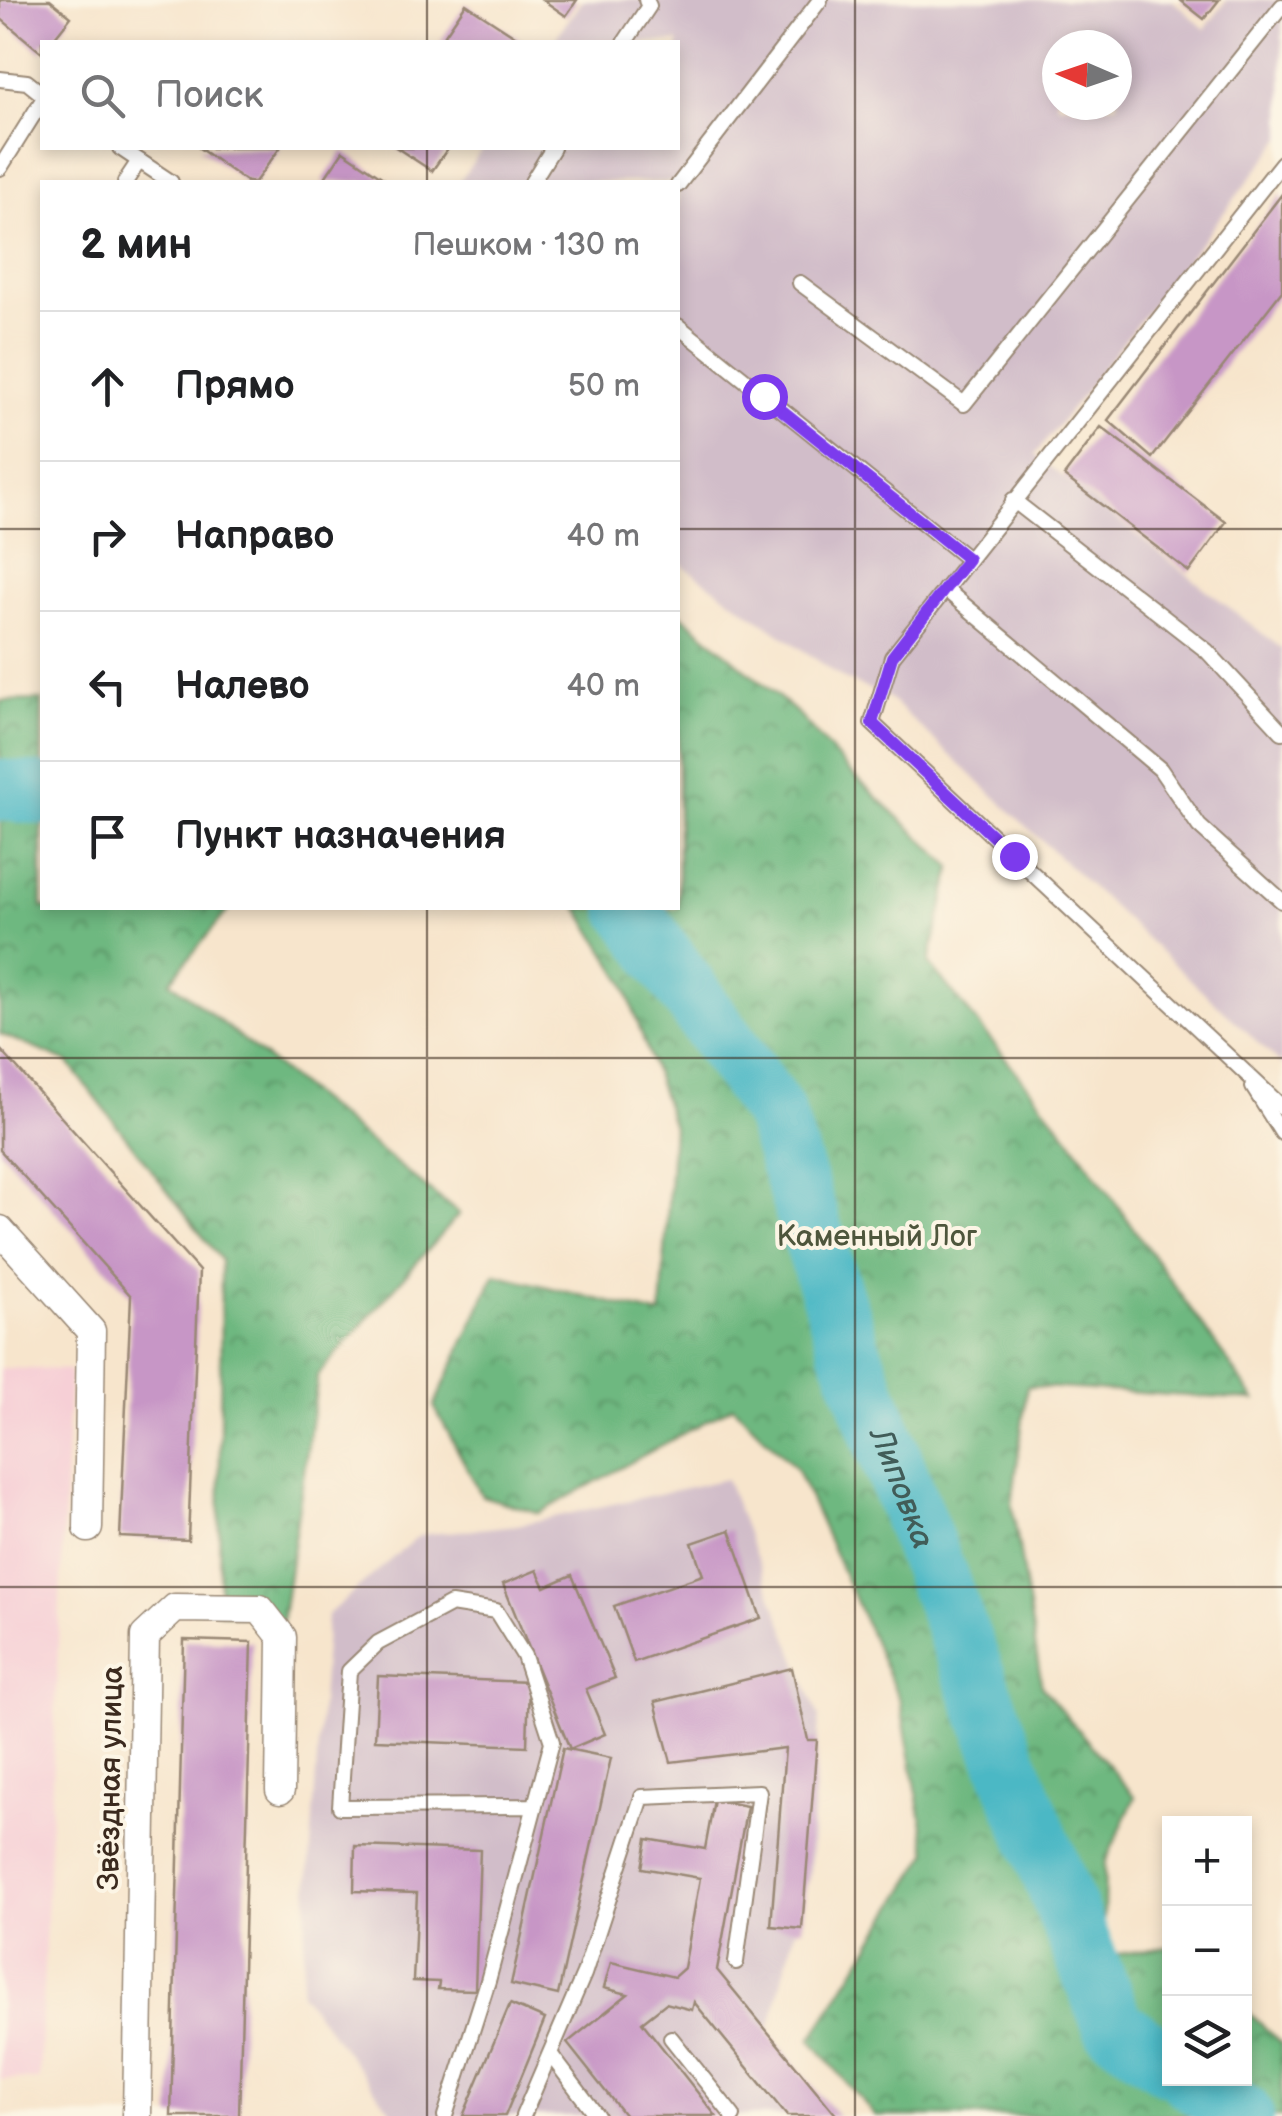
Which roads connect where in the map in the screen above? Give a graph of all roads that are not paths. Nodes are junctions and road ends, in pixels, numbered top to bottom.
1 (646, 0) edge
2 (820, 0) edge
3 (1282, 6) edge
4 (626, 40) edge
5 (0, 80) edge
6 (40, 92) edge
7 (40, 105) edge
8 (123, 150) edge
9 (552, 150) edge
10 (139, 161) junction
11 (1282, 163) edge
12 (0, 168) edge
13 (126, 180) edge
14 (168, 180) edge
15 (533, 180) edge
16 (680, 183) edge
17 (800, 283) dead end
18 (680, 328) edge
19 (1013, 500) junction
20 (968, 559) junction
21 (945, 589) junction
22 (1282, 732) edge
23 (1282, 901) edge
24 (1242, 1069) junction
25 (1282, 1107) edge
26 (1282, 1133) edge
27 (0, 1230) edge
28 (88, 1528) dead end
29 (280, 1790) dead end
30 (534, 1806) junction
31 (736, 1962) dead end
32 (671, 2038) dead end
33 (551, 2056) junction
34 (137, 2116) edge
35 (445, 2116) edge
36 (524, 2116) edge
37 (598, 2116) edge
38 (734, 2116) edge

1 - 4 lane
2 - 16 lane
3 - 17 lane
5 - 6 lane
7 - 12 lane
8 - 10 lane
9 - 15 lane
10 - 13 lane
10 - 14 lane
11 - 19 lane
18 - 20 lane
19 - 20 lane
19 - 22 lane
20 - 21 lane
21 - 23 lane
21 - 24 lane
24 - 25 lane
24 - 26 lane
27 - 28 street
29 - 34 street, Звёздная улица
30 - 30 lane
30 - 35 lane
31 - 33 lane
32 - 38 lane
33 - 36 lane
33 - 37 lane

